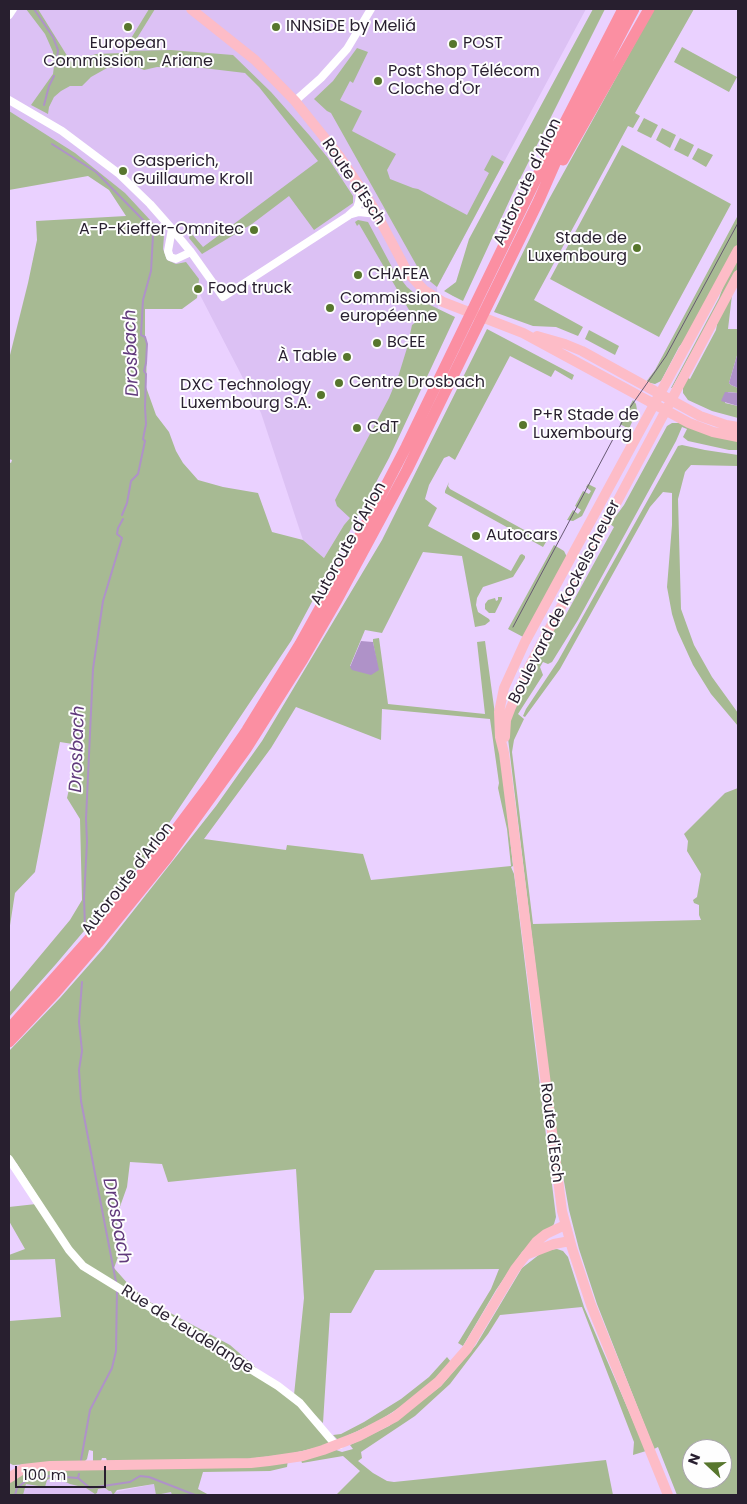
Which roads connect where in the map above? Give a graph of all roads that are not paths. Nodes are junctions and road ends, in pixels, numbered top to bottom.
1 (13, 9) edge
2 (191, 9) edge
3 (370, 9) edge
4 (634, 9) edge
5 (638, 9) edge
6 (648, 9) edge
7 (620, 12) edge
8 (9, 15) edge
9 (609, 54) junction
10 (9, 100) edge
11 (295, 101) junction
12 (361, 187) junction
13 (539, 200) junction
14 (377, 214) junction
15 (348, 216) junction
16 (172, 229) junction
17 (738, 250) edge
18 (191, 252) junction
19 (738, 275) edge
20 (524, 333) junction
21 (660, 394) junction
22 (671, 401) junction
23 (654, 405) junction
24 (665, 412) junction
25 (738, 427) edge
26 (738, 437) edge
27 (504, 753) junction
28 (9, 1029) edge
29 (9, 1042) edge
30 (9, 1159) edge
31 (566, 1225) junction
32 (570, 1240) junction
33 (525, 1256) junction
34 (340, 1445) junction
35 (9, 1476) edge
36 (668, 1495) edge

1 - 8 street
2 - 11 main road, Route d'Esch
3 - 11 street
4 - 9 highway, Autoroute d'Arlon
5 - 9 highway
6 - 13 highway
7 - 28 highway, Autoroute d'Arlon
9 - 13 highway, Autoroute d'Arlon
10 - 16 street
11 - 12 main road, Route d'Esch
12 - 14 main road, Route d'Esch
12 - 15 street
13 - 29 highway, Autoroute d'Arlon
14 - 15 street
14 - 20 main road, Route d'Esch
15 - 18 street
16 - 18 street
16 - 18 street
17 - 21 main road, Boulevard de Kockelscheuer
19 - 22 main road, Boulevard de Kockelscheuer
20 - 21 main road, Route d'Esch
20 - 23 main road, Route d'Esch
21 - 22 main road, Route d'Esch
21 - 23 main road, Boulevard de Kockelscheuer
22 - 24 main road, Boulevard de Kockelscheuer
22 - 25 main road, Route d'Esch
23 - 24 main road, Route d'Esch
23 - 27 main road, Boulevard de Kockelscheuer
24 - 26 main road, Route d'Esch
24 - 27 main road, Boulevard de Kockelscheuer
27 - 31 main road, Route d'Esch
30 - 34 street, Rue de Leudelange
31 - 32 main road, Route d'Esch
31 - 33 main road
32 - 33 main road
32 - 36 main road, Route d'Esch
33 - 34 main road
34 - 35 main road

